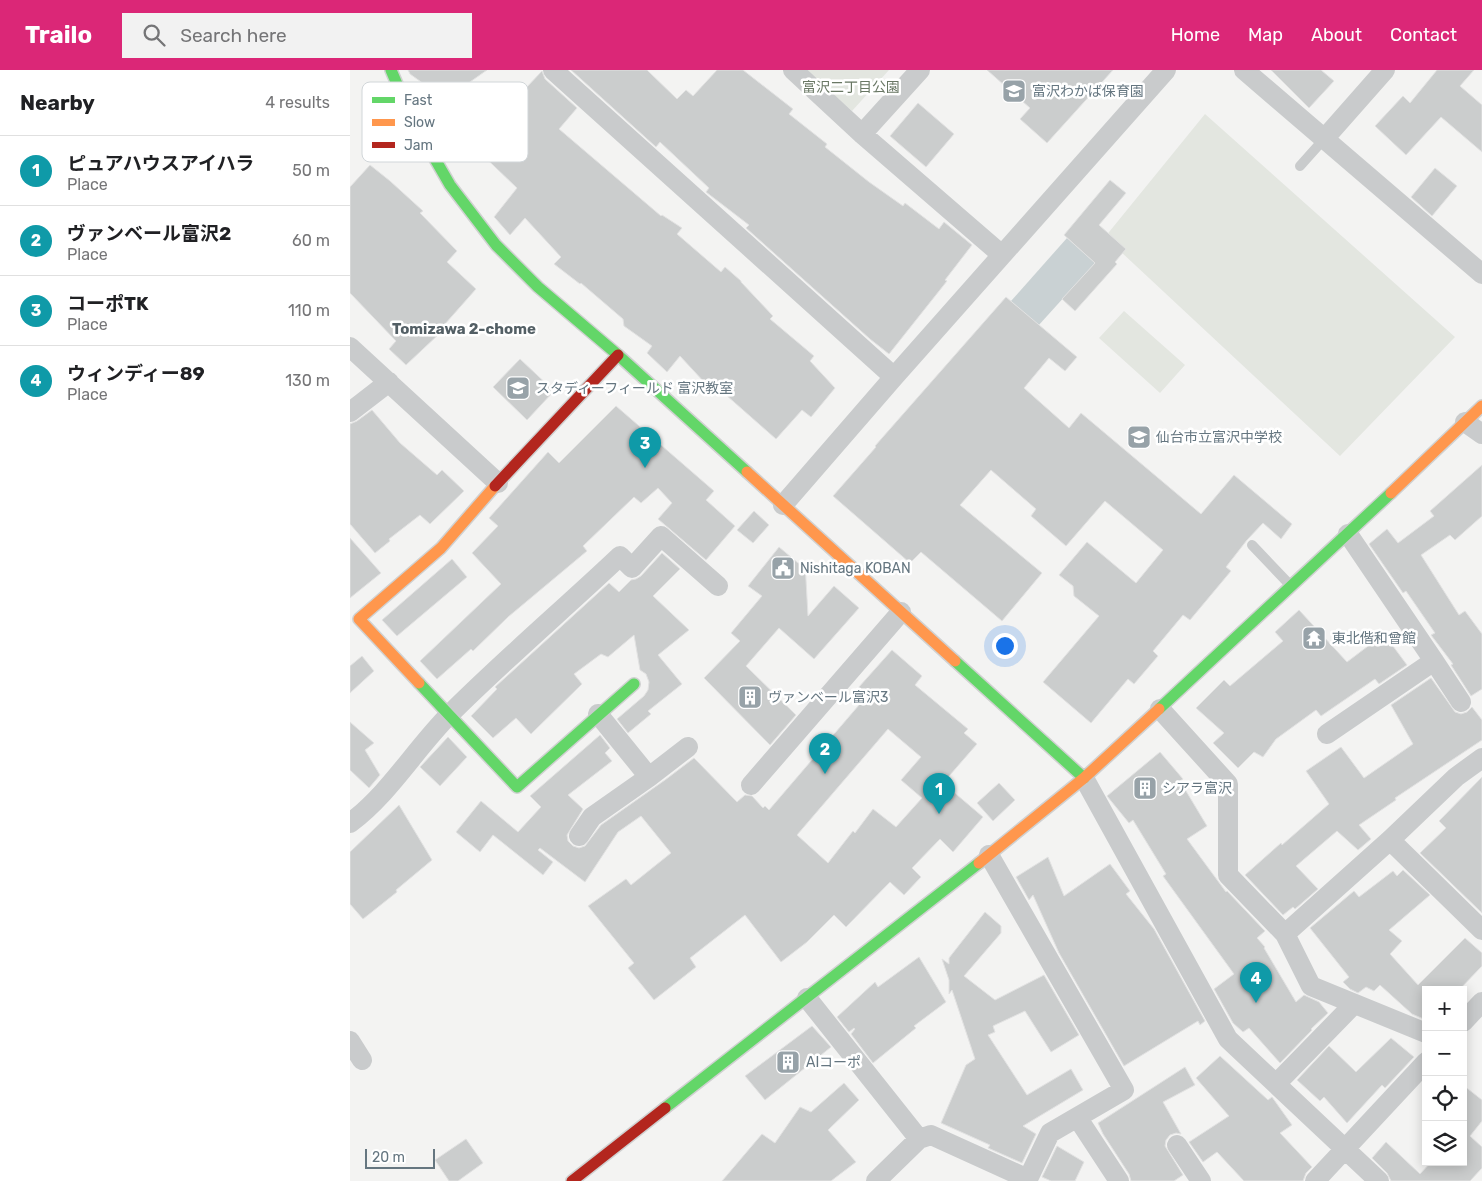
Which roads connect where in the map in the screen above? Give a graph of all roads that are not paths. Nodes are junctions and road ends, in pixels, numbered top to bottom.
1 (391, 70) edge
2 (553, 70) edge
3 (793, 70) edge
4 (920, 70) edge
5 (1166, 70) edge
6 (1244, 70) edge
7 (1386, 70) edge
8 (396, 82) edge
9 (862, 134) junction
10 (1325, 138) junction
11 (437, 162) edge
12 (1300, 166) dead end
13 (1002, 255) junction
14 (1482, 274) edge
15 (350, 346) edge
16 (618, 355) junction
17 (894, 377) junction
18 (389, 382) junction
19 (1482, 406) edge
20 (350, 412) edge
21 (1465, 422) junction
22 (1482, 434) edge
23 (498, 484) junction
24 (784, 505) junction
25 (1348, 534) junction
26 (1252, 545) dead end
27 (718, 586) dead end
28 (1292, 587) junction
29 (901, 612) junction
30 (1434, 660) junction
31 (634, 684) dead end
32 (1461, 702) dead end
33 (1160, 709) junction
34 (598, 714) junction
35 (449, 715) junction
36 (1327, 734) dead end
37 (688, 747) dead end
38 (1482, 758) edge
39 (649, 777) junction
40 (1084, 778) junction
41 (751, 785) dead end
42 (350, 823) edge
43 (578, 836) dead end
44 (1390, 840) junction
45 (989, 856) junction
46 (1482, 930) edge
47 (1285, 934) junction
48 (807, 998) junction
49 (1482, 1002) edge
50 (1354, 1004) junction
51 (1467, 1018) edge
52 (1422, 1031) edge
53 (350, 1041) edge
54 (362, 1060) dead end
55 (1422, 1066) edge
56 (1276, 1084) junction
57 (1077, 1117) junction
58 (919, 1139) junction
59 (1177, 1145) dead end
60 (1344, 1149) junction
61 (595, 1175) edge
62 (1027, 1180) edge
63 (572, 1181) edge
64 (876, 1181) edge
65 (1119, 1181) edge
66 (1201, 1181) edge
67 (1315, 1181) edge
68 (1379, 1181) edge

1 - 8 street
2 - 17 street
3 - 9 street
4 - 9 street
5 - 13 street
6 - 10 street
7 - 10 street
9 - 13 street
10 - 12 lane
10 - 14 street
11 - 16 street
13 - 17 street
15 - 18 street
16 - 23 street
16 - 24 street
17 - 24 street
18 - 20 street
18 - 23 street
19 - 21 street
21 - 22 street
21 - 25 street
23 - 35 street
24 - 29 street
25 - 28 street
25 - 30 street
26 - 28 lane
27 - 35 street
28 - 33 street
29 - 40 street
29 - 41 street
30 - 32 street
30 - 36 street
31 - 34 street
33 - 40 street
33 - 47 street
34 - 35 street
34 - 39 street
35 - 42 street
37 - 39 street
38 - 44 street
39 - 43 street
40 - 45 street
40 - 56 street
44 - 46 street
44 - 47 street
45 - 48 street
45 - 57 street
47 - 50 street
48 - 58 street
48 - 61 street
49 - 51 street
50 - 52 street
50 - 56 street
53 - 54 street
55 - 60 street
56 - 60 street
57 - 62 street
57 - 65 street
58 - 62 street
58 - 64 street
59 - 66 street
60 - 67 street
60 - 68 street
61 - 63 street

